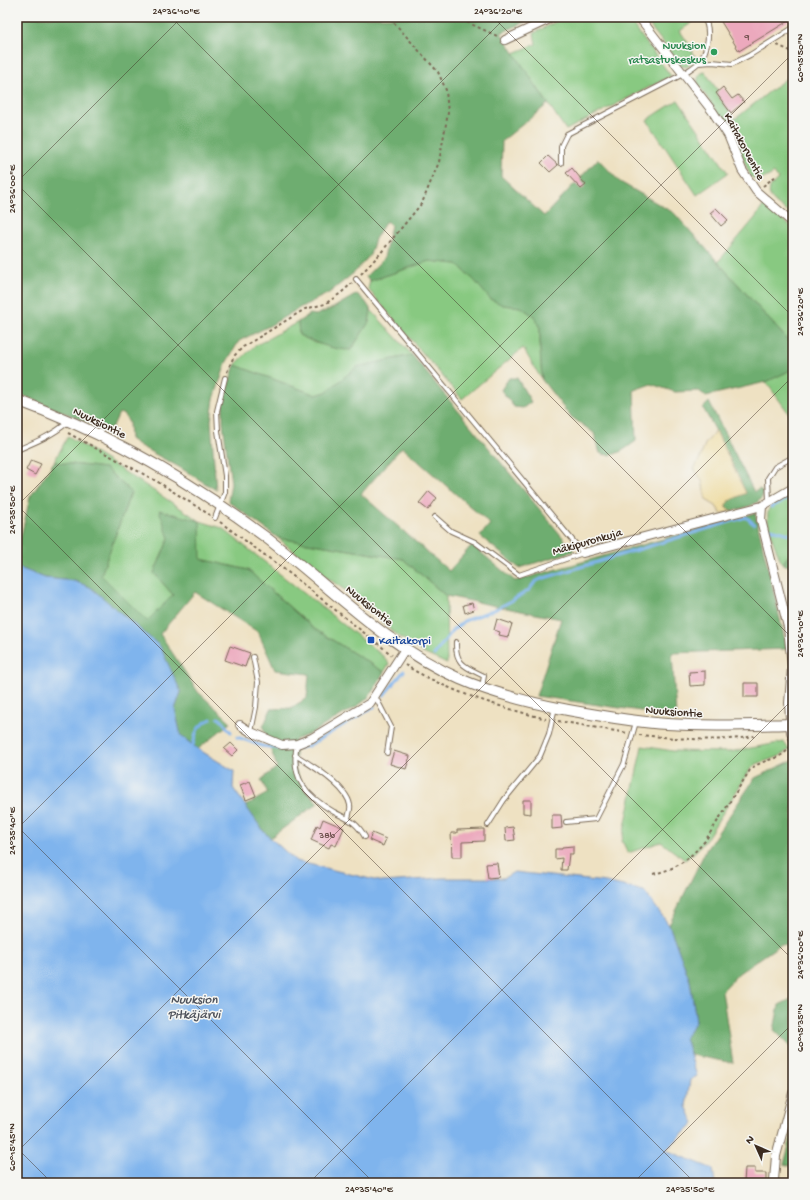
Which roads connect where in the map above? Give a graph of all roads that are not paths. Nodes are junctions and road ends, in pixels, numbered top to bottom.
1 (554, 17) edge
2 (639, 17) edge
3 (703, 17) edge
4 (793, 28) edge
5 (505, 40) road end
6 (698, 63) junction
7 (683, 74) junction
8 (561, 163) dead end
9 (793, 223) edge
10 (356, 279) road end
11 (226, 378) road end
12 (17, 400) edge
13 (68, 421) junction
14 (17, 450) edge
15 (793, 457) edge
16 (793, 488) edge
17 (765, 504) junction
18 (220, 506) junction
19 (215, 518) road end
20 (435, 518) dead end
21 (583, 553) junction
22 (456, 642) dead end
23 (405, 649) junction
24 (253, 656) dead end
25 (793, 667) edge
26 (482, 687) junction
27 (376, 696) junction
28 (555, 707) junction
29 (636, 721) junction
30 (792, 724) edge
31 (240, 725) dead end
32 (251, 732) junction
33 (793, 738) edge
34 (297, 744) junction
35 (387, 752) dead end
36 (295, 755) junction
37 (348, 818) junction
38 (566, 822) dead end
39 (488, 826) dead end
40 (365, 836) dead end
41 (793, 1093) edge
42 (775, 1182) edge

1 - 5 street
2 - 7 street, Kaitakorventie
3 - 6 lane
4 - 6 lane
6 - 7 lane
7 - 8 lane
7 - 9 street, Kaitakorventie
10 - 21 lane
11 - 18 lane
12 - 13 street, Nuuksiontie
13 - 14 lane
13 - 18 street, Nuuksiontie
15 - 17 lane
16 - 17 street
17 - 21 street, Mäkipuronkuja
17 - 25 street
18 - 19 lane
18 - 23 street, Nuuksiontie
20 - 21 lane, Mäkipuronkuja
22 - 26 lane
23 - 26 street, Nuuksiontie
23 - 27 street
24 - 32 lane
25 - 30 street
26 - 28 street, Nuuksiontie
27 - 34 street
27 - 35 lane
28 - 29 street, Nuuksiontie
28 - 39 lane
29 - 30 street, Nuuksiontie
29 - 38 lane
30 - 33 street
31 - 32 street
32 - 34 street
34 - 36 lane
36 - 37 lane
36 - 37 lane
37 - 40 lane
41 - 42 street

